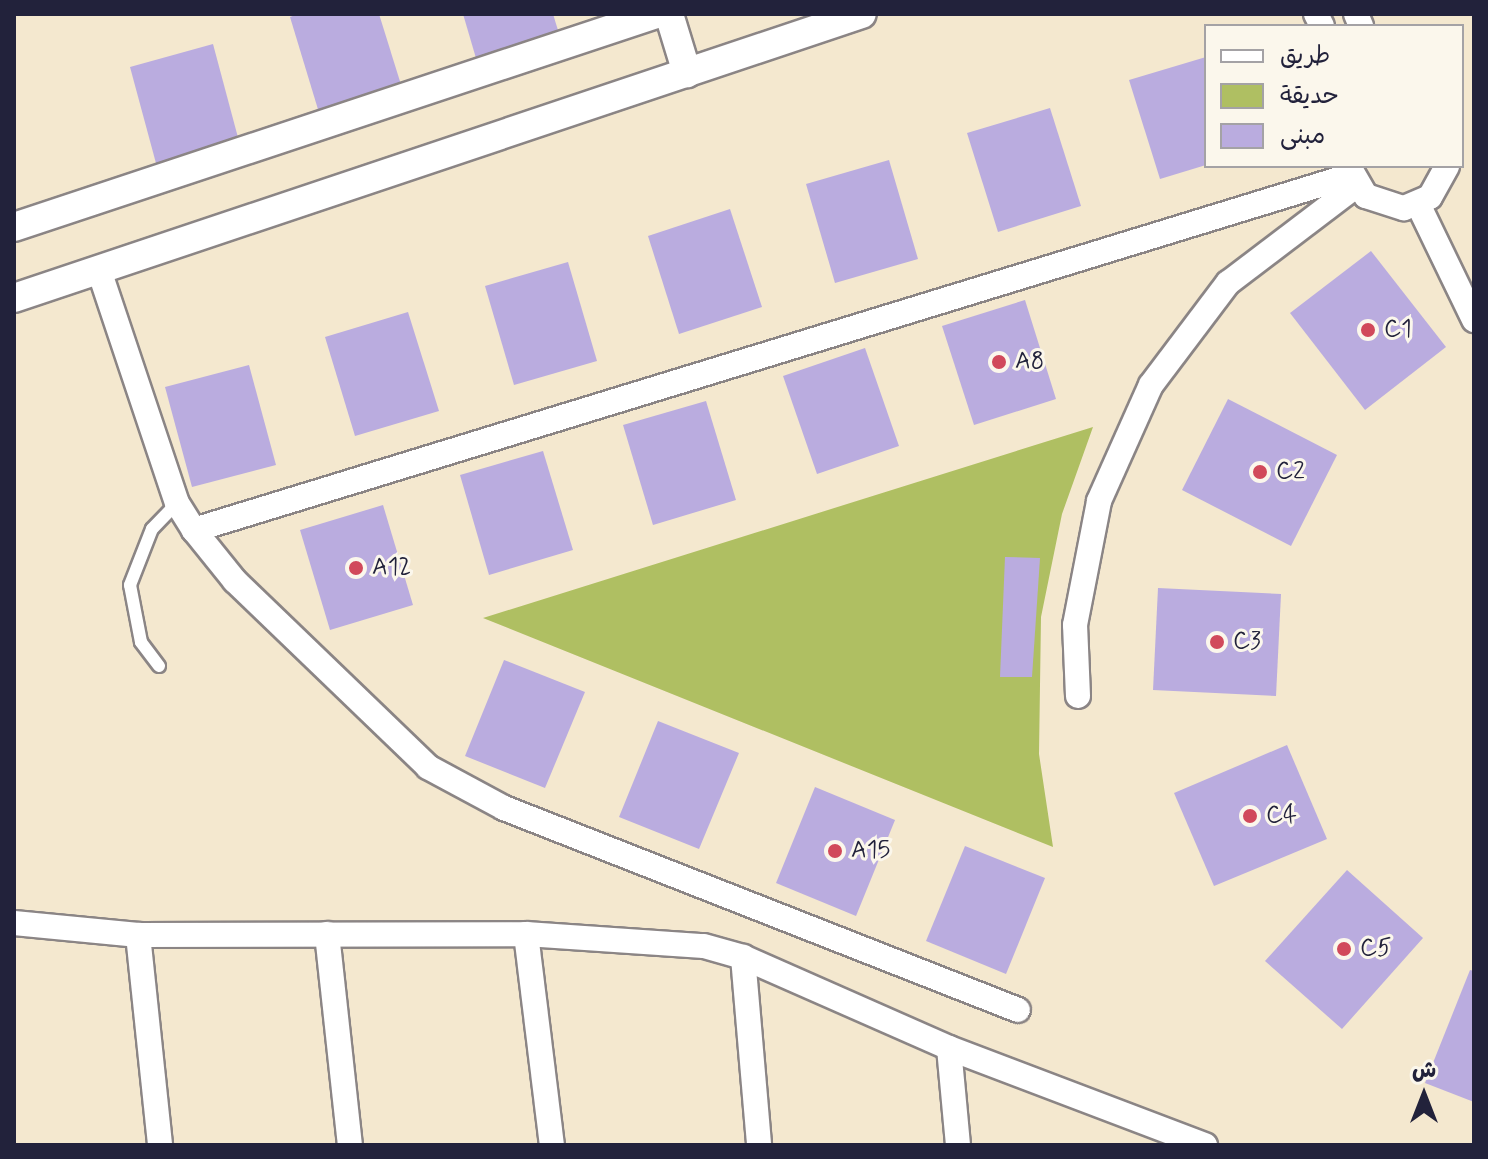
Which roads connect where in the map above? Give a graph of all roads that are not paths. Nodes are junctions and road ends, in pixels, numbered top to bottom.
1 (656, 14) edge
2 (669, 14) edge
3 (862, 14) edge
4 (687, 73) junction
5 (1446, 168) edge
6 (1353, 175) edge
7 (1418, 204) junction
8 (14, 227) edge
9 (99, 270) junction
10 (14, 298) edge
11 (1474, 320) edge
12 (177, 503) junction
13 (194, 530) junction
14 (159, 666) dead end
15 (1078, 696) dead end
16 (14, 923) edge
17 (327, 934) junction
18 (526, 934) junction
19 (138, 935) junction
20 (743, 957) junction
21 (1018, 1010) dead end
22 (949, 1048) junction
23 (1158, 1135) edge
24 (160, 1145) edge
25 (350, 1145) edge
26 (552, 1145) edge
27 (759, 1145) edge
28 (958, 1145) edge
29 (1205, 1145) edge

1 - 8 street
2 - 4 street
3 - 4 street
4 - 9 street
5 - 7 street
6 - 7 street
6 - 13 street
6 - 15 street
7 - 11 street
9 - 10 street
9 - 12 street
12 - 13 street
12 - 14 lane
13 - 21 street
16 - 19 street
17 - 18 street
17 - 19 street
17 - 25 street
18 - 20 street
18 - 26 street
19 - 24 street
20 - 22 street
20 - 27 street
22 - 23 street
22 - 28 street
23 - 29 street

